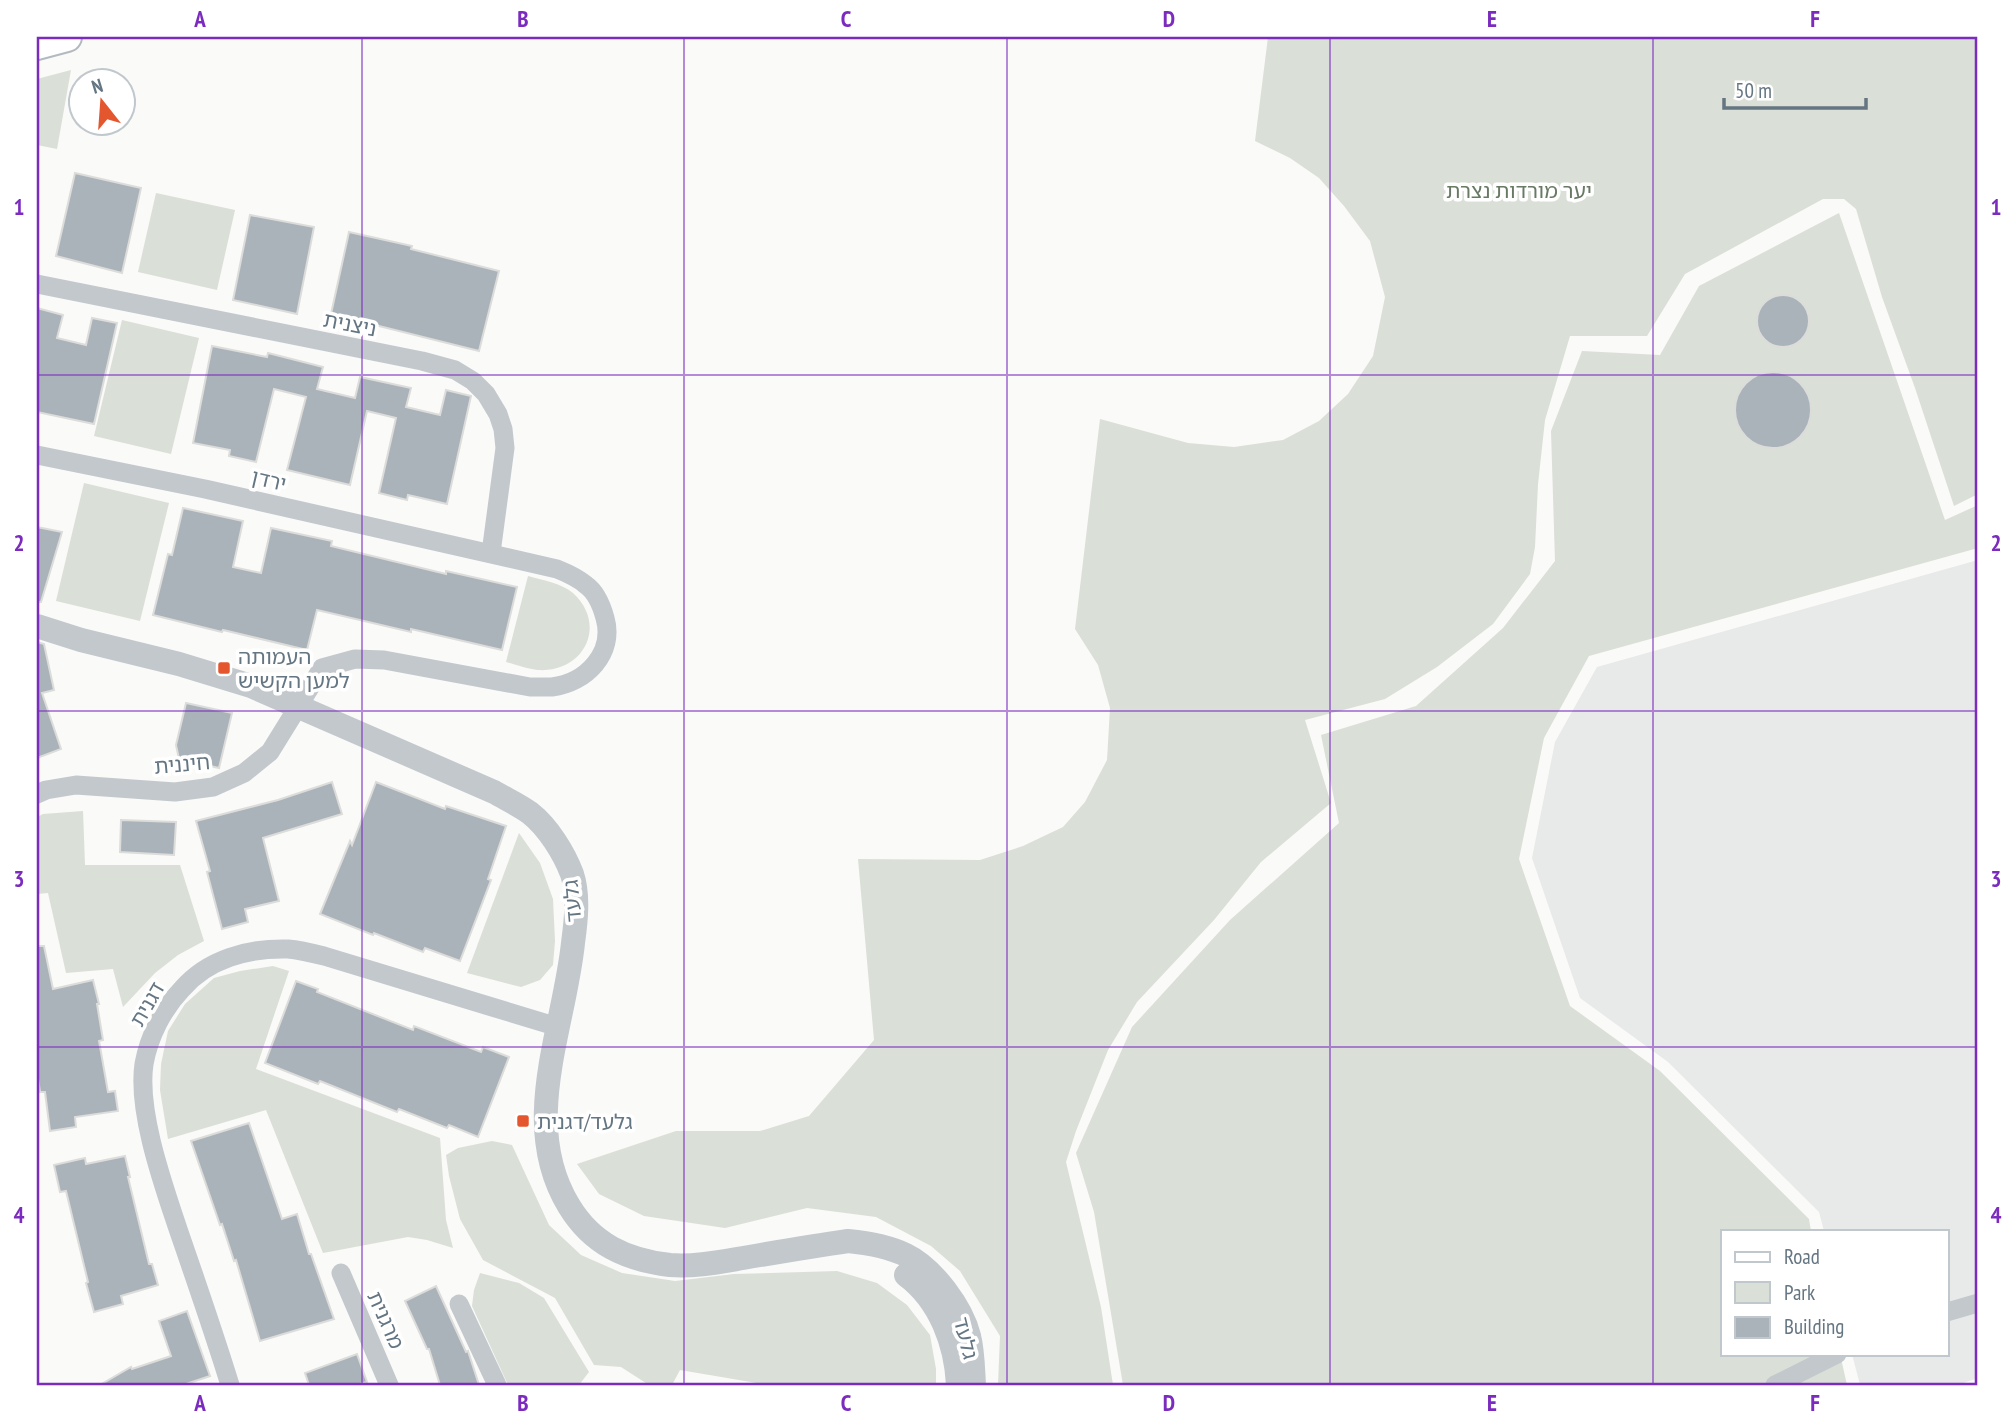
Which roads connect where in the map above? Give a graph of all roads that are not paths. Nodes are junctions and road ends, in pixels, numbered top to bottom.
1 (67, 37) edge
2 (37, 45) edge
3 (37, 284) edge
4 (37, 455) edge
5 (491, 553) junction
6 (44, 631) edge
7 (299, 707) junction
8 (37, 794) edge
9 (558, 1027) junction
10 (800, 1249) junction
11 (341, 1273) dead end
12 (1978, 1303) edge
13 (459, 1304) dead end
14 (1948, 1312) edge
15 (1833, 1356) edge
16 (230, 1385) edge
17 (388, 1385) edge
18 (497, 1385) edge
19 (958, 1385) edge
20 (974, 1385) edge
21 (1774, 1385) edge

1 - 2 main road
3 - 5 street, ניצנית
4 - 5 street, ירדן
5 - 7 street, ירדן
6 - 7 street, גלעד
7 - 8 street, חיננית
7 - 9 street, גלעד
9 - 10 street, גלעד
9 - 16 street, דגנית
10 - 19 street, גלעד
10 - 20 street, גלעד
11 - 17 street, מרגנית
12 - 14 street
13 - 18 street
15 - 21 street

